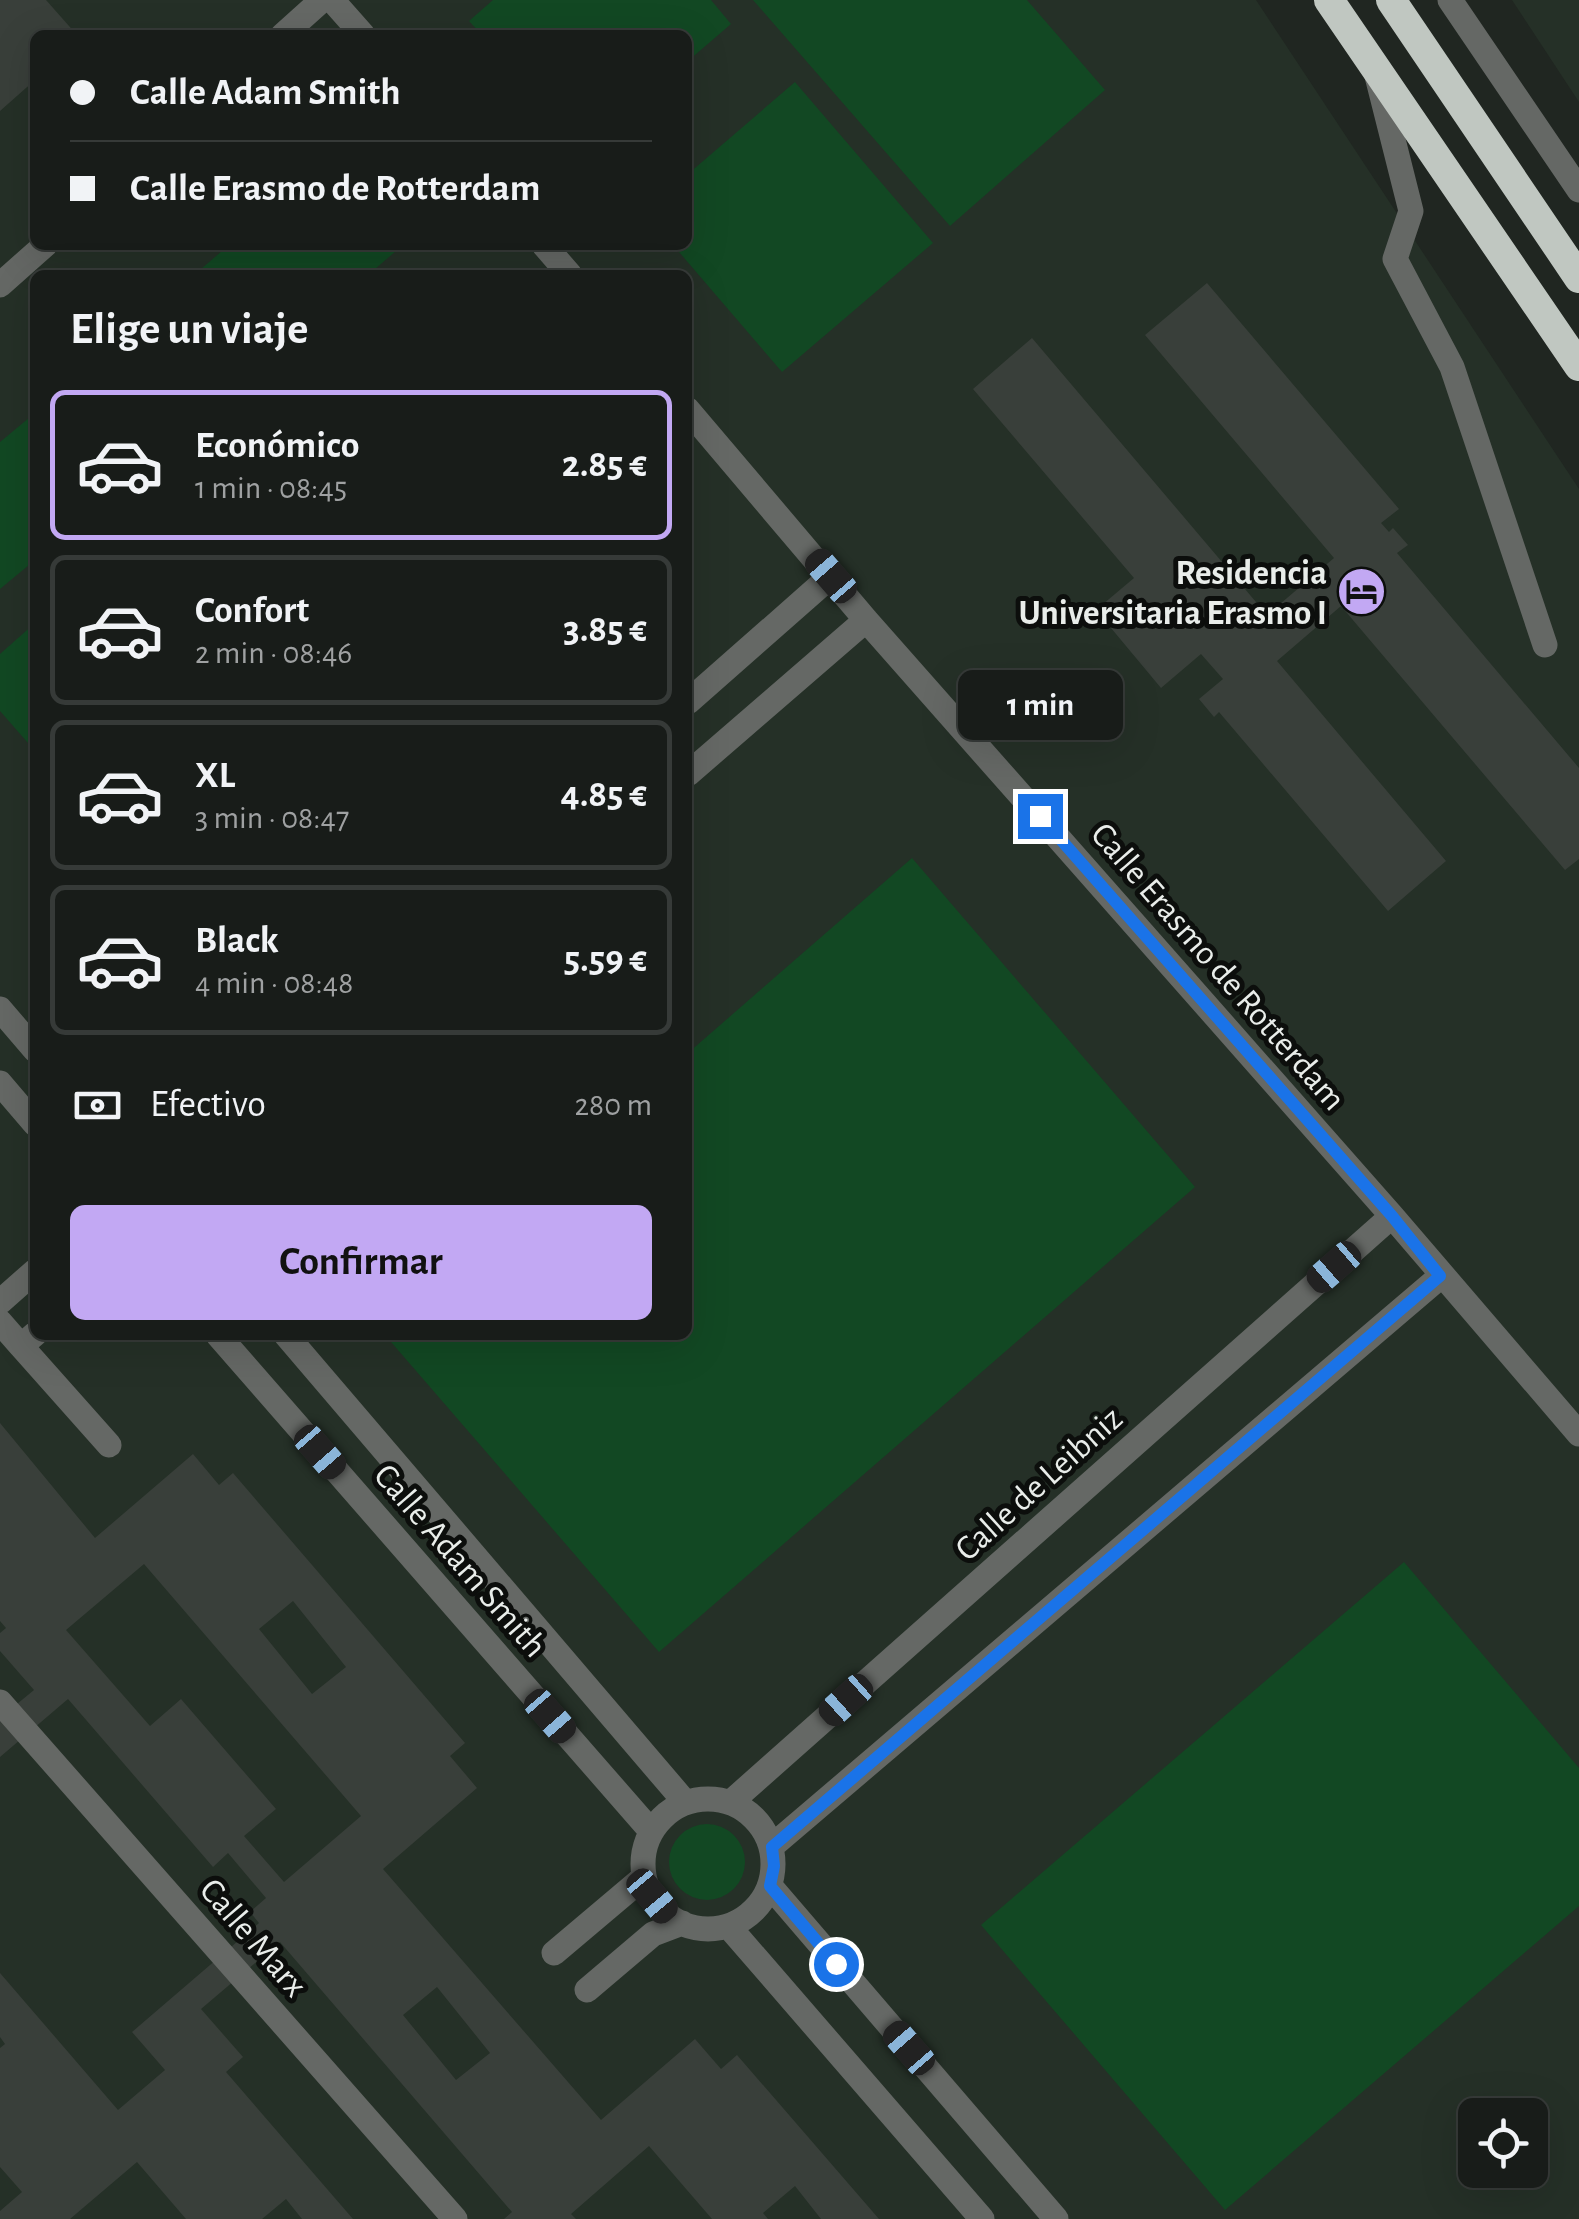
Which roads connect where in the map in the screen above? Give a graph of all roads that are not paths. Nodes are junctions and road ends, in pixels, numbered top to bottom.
1 (322, 0) edge
2 (332, 0) edge
3 (1329, 0) edge
4 (1391, 0) edge
5 (1450, 0) edge
6 (289, 30) edge
7 (359, 30) edge
8 (1375, 66) junction
9 (1579, 190) edge
10 (39, 250) edge
11 (548, 250) edge
12 (566, 270) edge
13 (1579, 278) edge
14 (0, 284) edge
15 (1579, 366) edge
16 (692, 415) edge
17 (831, 576) junction
18 (866, 620) junction
19 (1545, 644) dead end
20 (692, 698) edge
21 (692, 771) edge
22 (0, 1009) edge
23 (30, 1044) edge
24 (0, 1083) edge
25 (30, 1118) edge
26 (1392, 1216) junction
27 (30, 1275) edge
28 (1440, 1276) junction
29 (0, 1302) edge
30 (0, 1322) edge
31 (28, 1340) edge
32 (222, 1340) edge
33 (290, 1340) edge
34 (1579, 1434) edge
35 (108, 1445) dead end
36 (0, 1702) edge
37 (685, 1802) junction
38 (731, 1802) junction
39 (651, 1831) junction
40 (772, 1847) junction
41 (644, 1877) junction
42 (770, 1886) junction
43 (682, 1924) junction
44 (730, 1928) junction
45 (554, 1953) dead end
46 (587, 1990) dead end
47 (455, 2219) edge
48 (982, 2219) edge
49 (1056, 2219) edge

1 - 6 street
2 - 7 street
3 - 8 highway
4 - 13 highway
5 - 9 street
8 - 15 highway
8 - 19 street
10 - 14 street
11 - 12 street
16 - 17 street, Calle Erasmo de Rotterdam
17 - 18 street, Calle Erasmo de Rotterdam
17 - 20 street
18 - 21 street
18 - 26 street, Calle Erasmo de Rotterdam
22 - 23 street
24 - 25 street
26 - 28 street, Calle Erasmo de Rotterdam
26 - 38 street, Calle de Leibniz
27 - 29 street
28 - 34 street, Calle Erasmo de Rotterdam
28 - 40 street
30 - 31 street
31 - 35 street
32 - 39 street, Calle Adam Smith
33 - 37 street, Calle Adam Smith
36 - 47 street, Calle Marx
37 - 38 street
37 - 39 street
38 - 40 street
39 - 41 street
40 - 42 street
41 - 43 street
41 - 45 street
42 - 44 street
42 - 49 street
43 - 44 street
43 - 46 street
44 - 48 street

